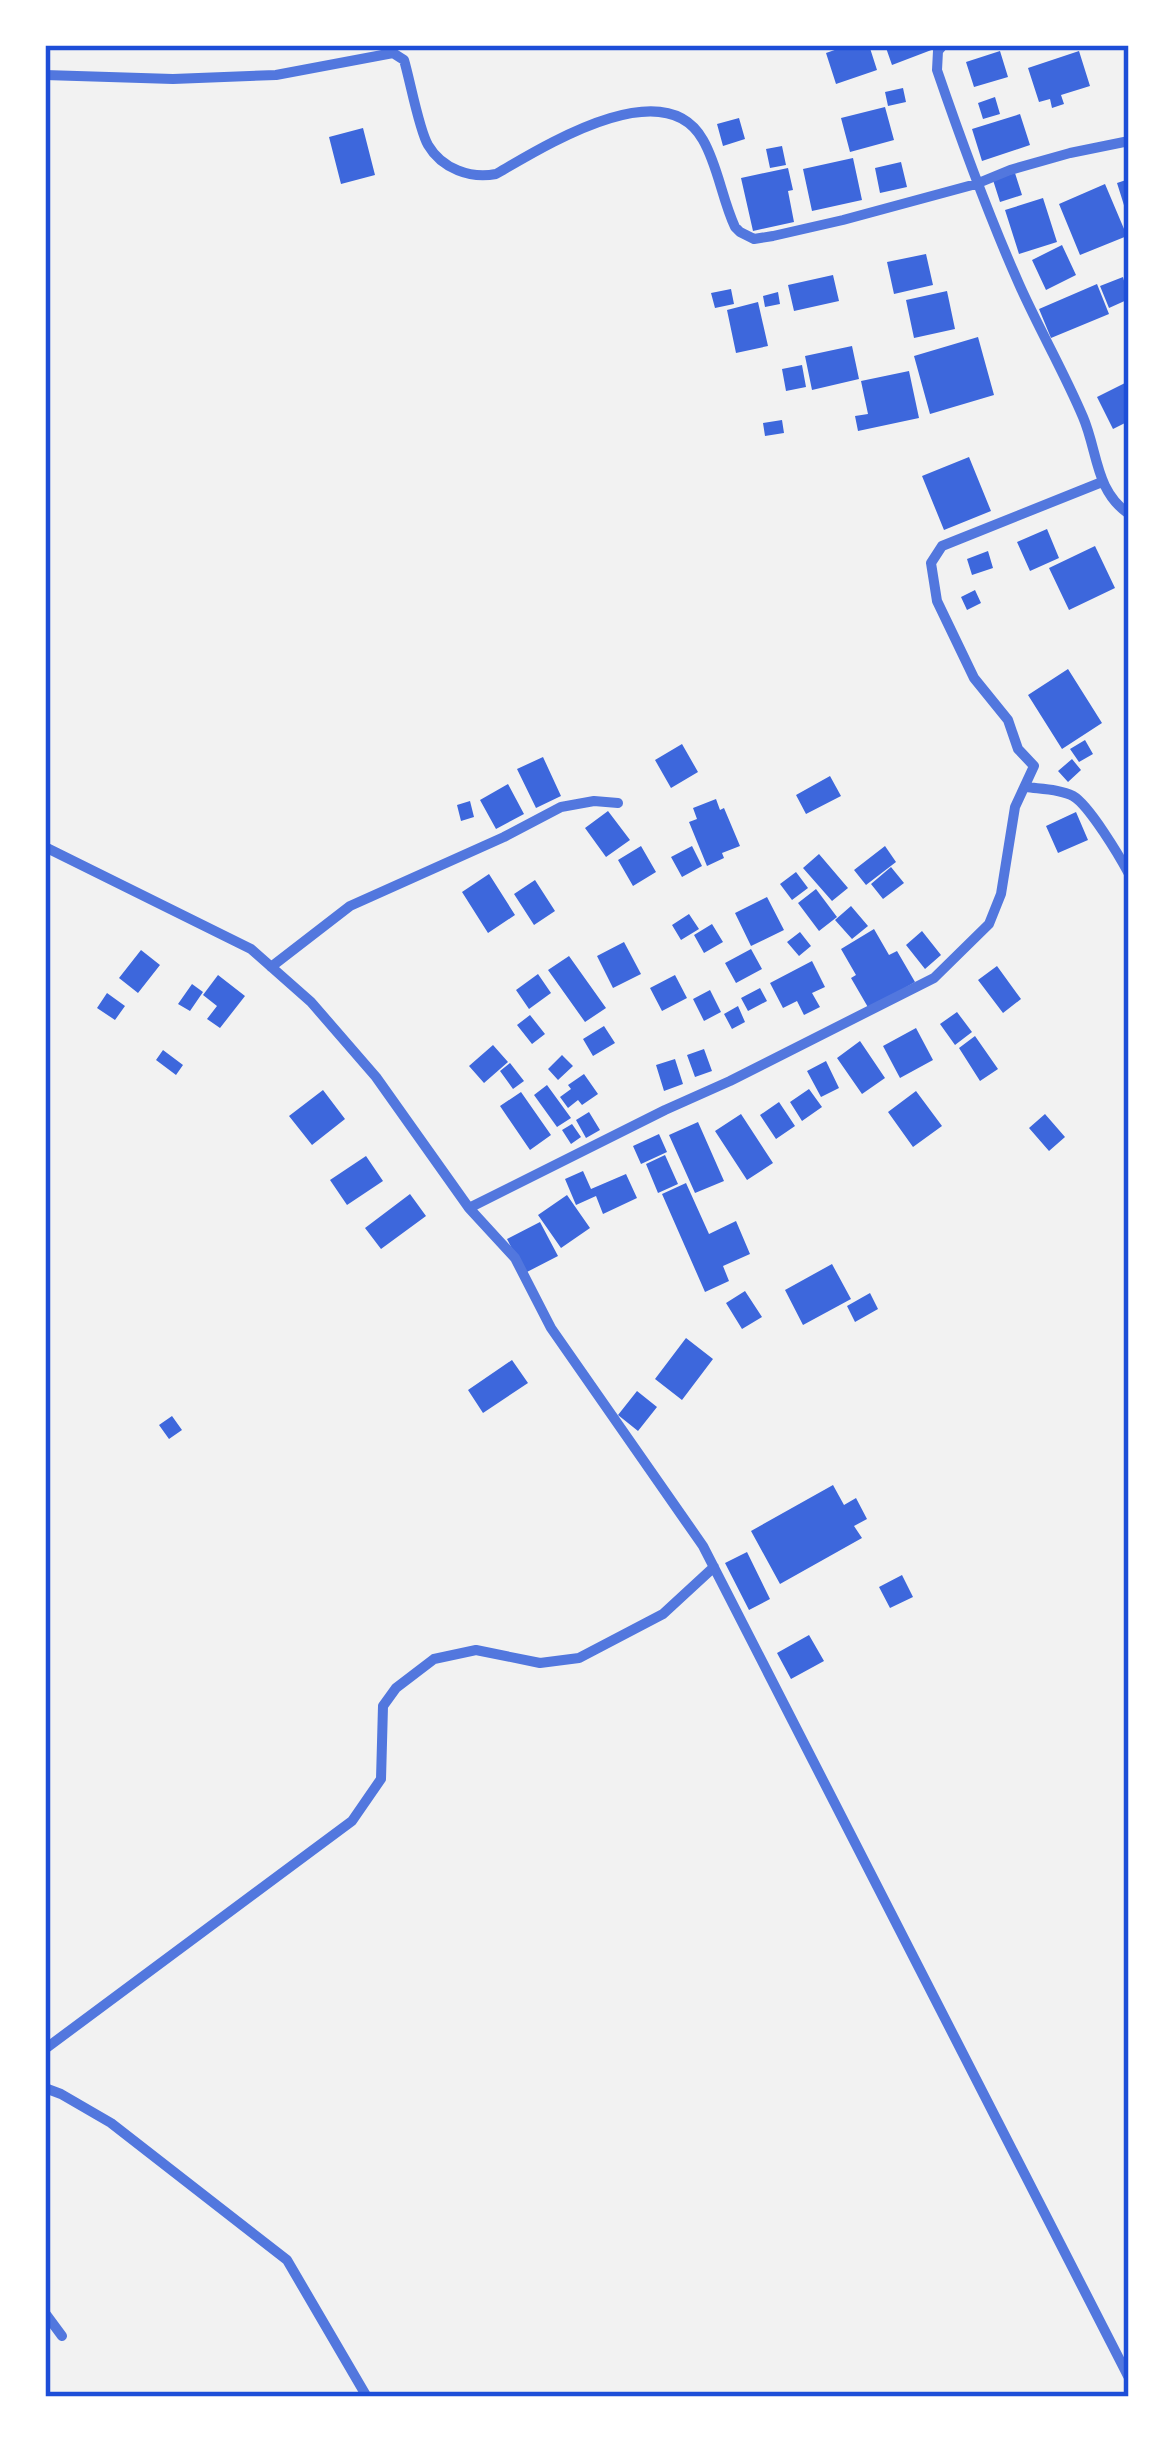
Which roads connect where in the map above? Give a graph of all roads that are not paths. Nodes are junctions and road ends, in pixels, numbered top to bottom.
1 (944, 45) edge
2 (45, 75) edge
3 (1129, 141) edge
4 (976, 184) junction
5 (1102, 482) junction
6 (1129, 514) edge
7 (1026, 787) junction
8 (618, 803) dead end
9 (45, 848) edge
10 (1129, 874) edge
11 (271, 967) junction
12 (469, 1208) junction
13 (714, 1567) junction
14 (45, 2049) edge
15 (45, 2088) edge
16 (45, 2313) edge
17 (62, 2336) dead end
18 (1129, 2377) edge
19 (367, 2397) edge

1 - 4 street
2 - 4 street
3 - 4 street
4 - 5 street
5 - 6 street
5 - 7 street
7 - 10 street
7 - 12 street
8 - 11 street
9 - 11 street
11 - 12 street
12 - 13 street
13 - 14 street
13 - 18 street
15 - 19 street
16 - 17 street

